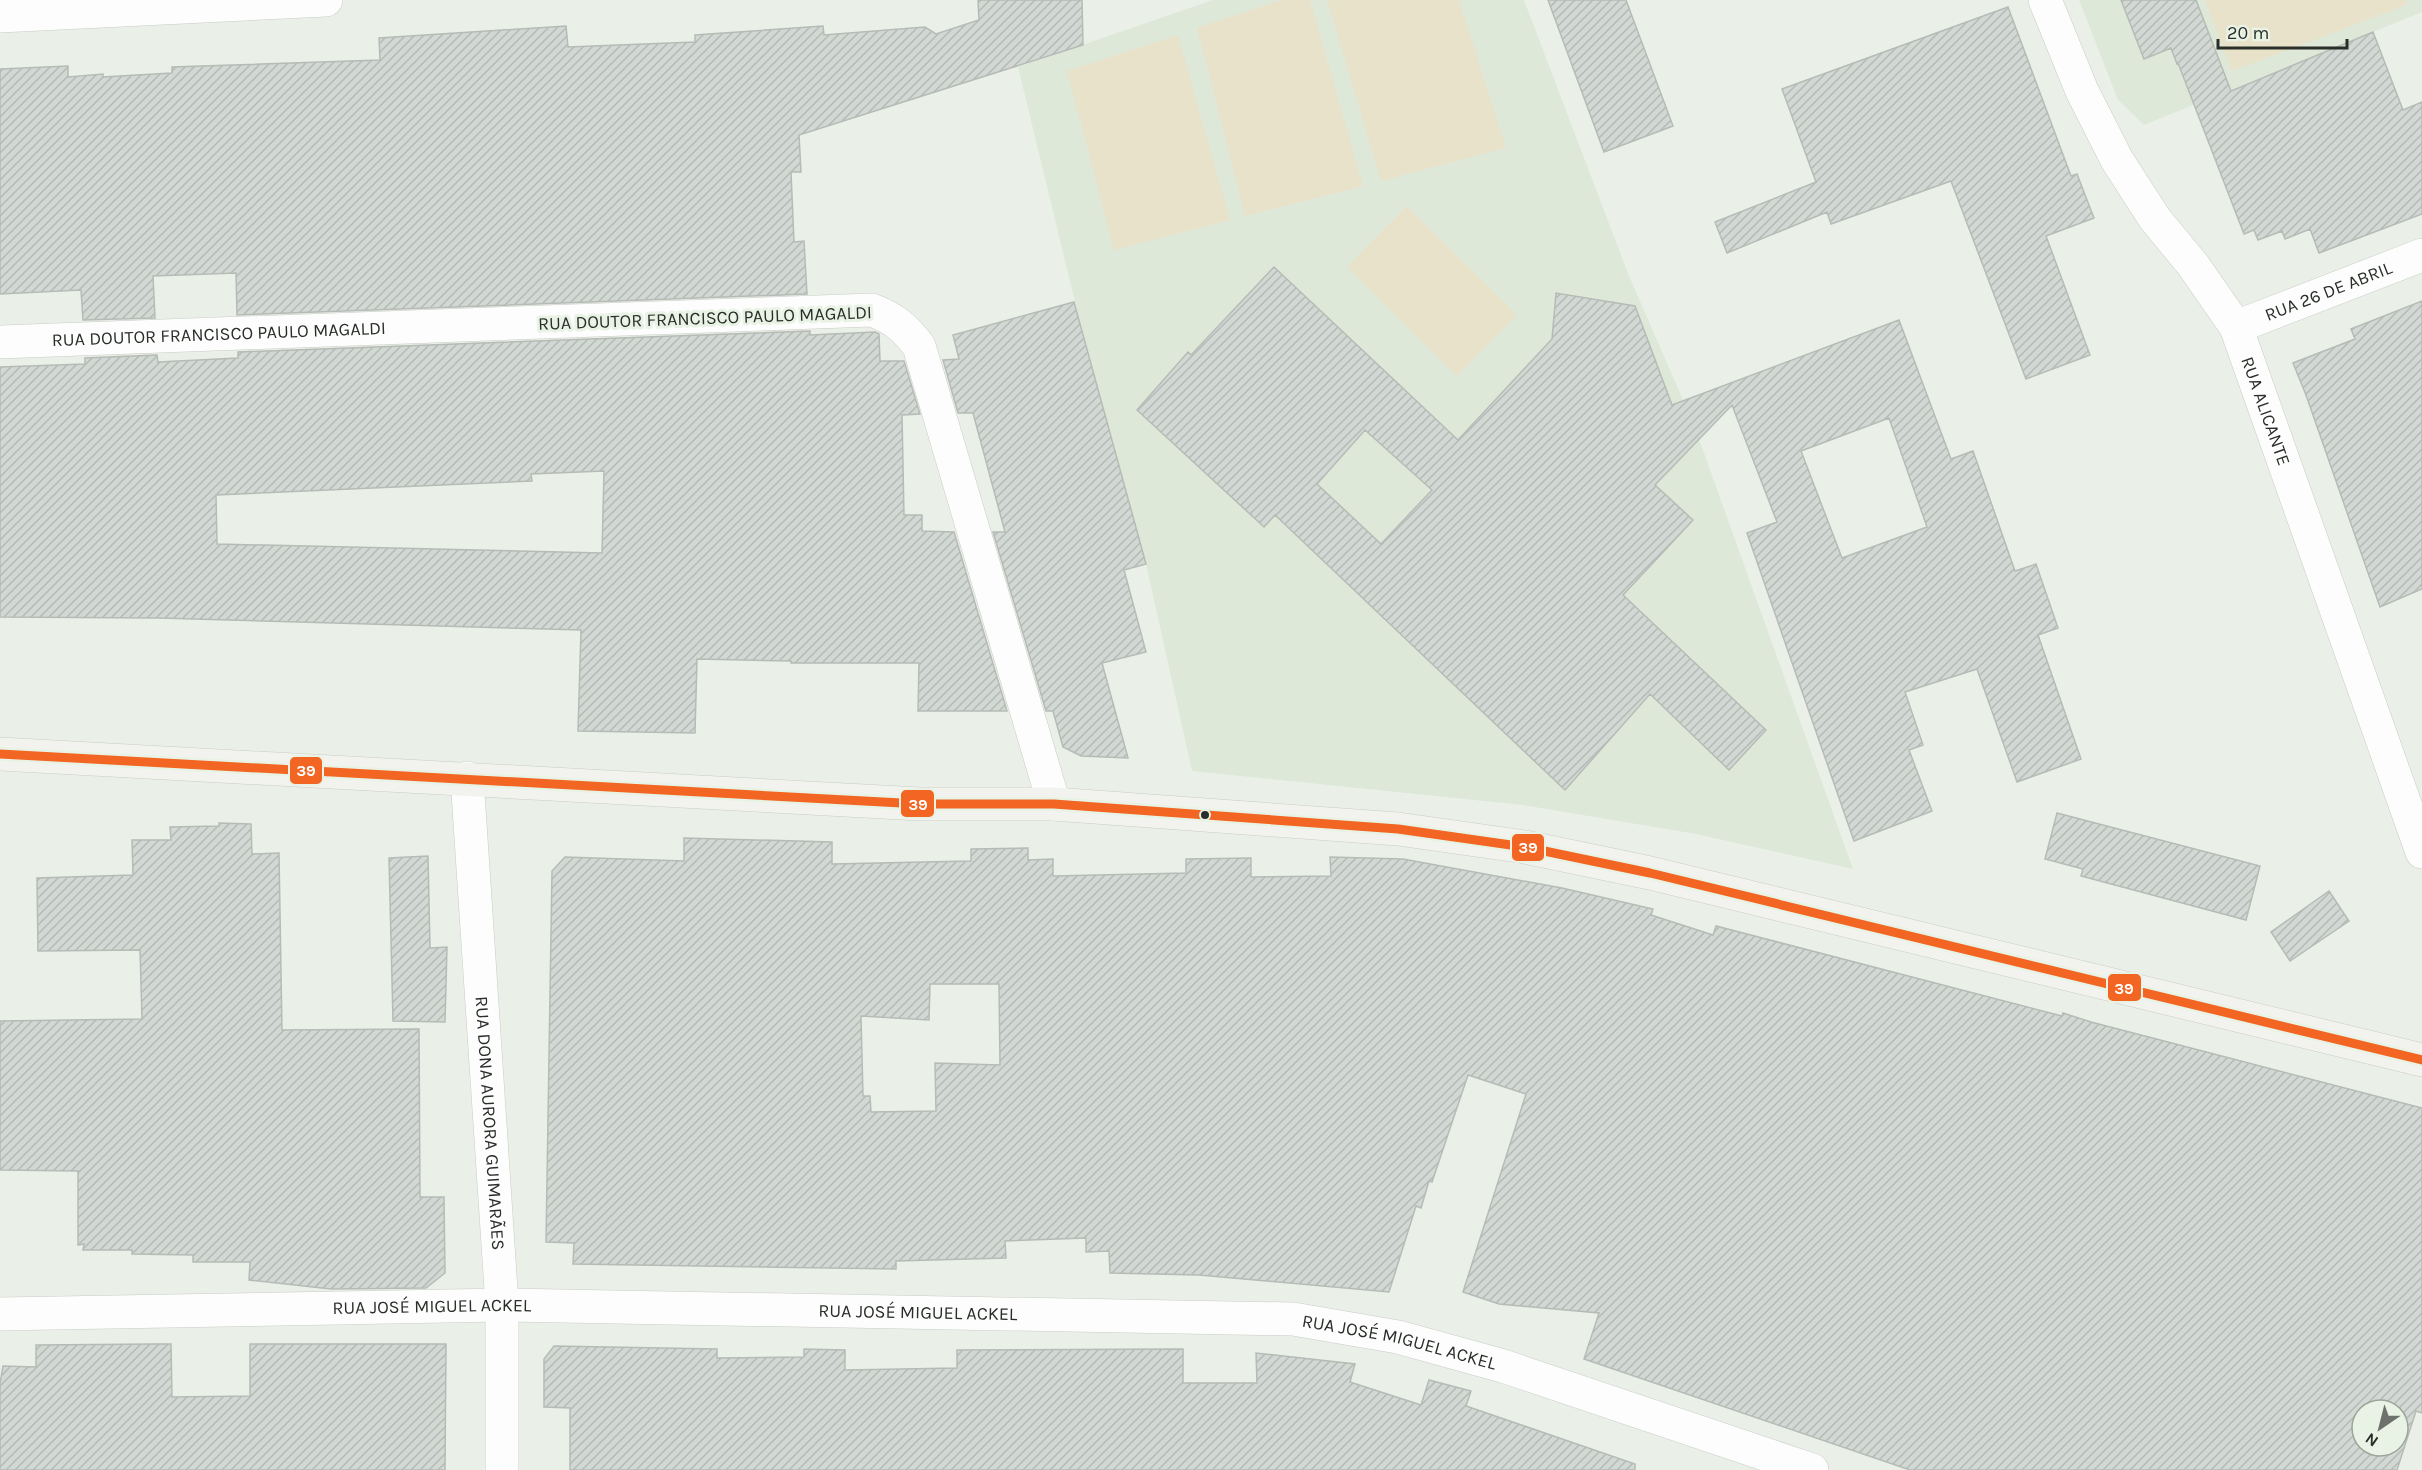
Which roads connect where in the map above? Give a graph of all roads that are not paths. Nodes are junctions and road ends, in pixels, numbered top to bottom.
1 (326, 0) edge
2 (2045, 0) edge
3 (0, 16) edge
4 (2422, 255) edge
5 (2236, 327) junction
6 (0, 342) edge
7 (0, 754) edge
8 (467, 778) junction
9 (1054, 804) junction
10 (2422, 852) edge
11 (2422, 1060) edge
12 (502, 1305) junction
13 (0, 1314) edge
14 (502, 1470) edge
15 (1812, 1470) edge

1 - 3 street
2 - 5 street, RUA ALICANTE
4 - 5 street, RUA 26 DE ABRIL
5 - 10 street, RUA ALICANTE
6 - 9 street, RUA DOUTOR FRANCISCO PAULO MAGALDI
7 - 8 main road
8 - 9 main road
8 - 12 street, RUA DONA AURORA GUIMARÃES
9 - 11 main road
12 - 13 street, RUA JOSÉ MIGUEL ACKEL
12 - 14 street, RUA DONA AURORA GUIMARÃES
12 - 15 street, RUA JOSÉ MIGUEL ACKEL

